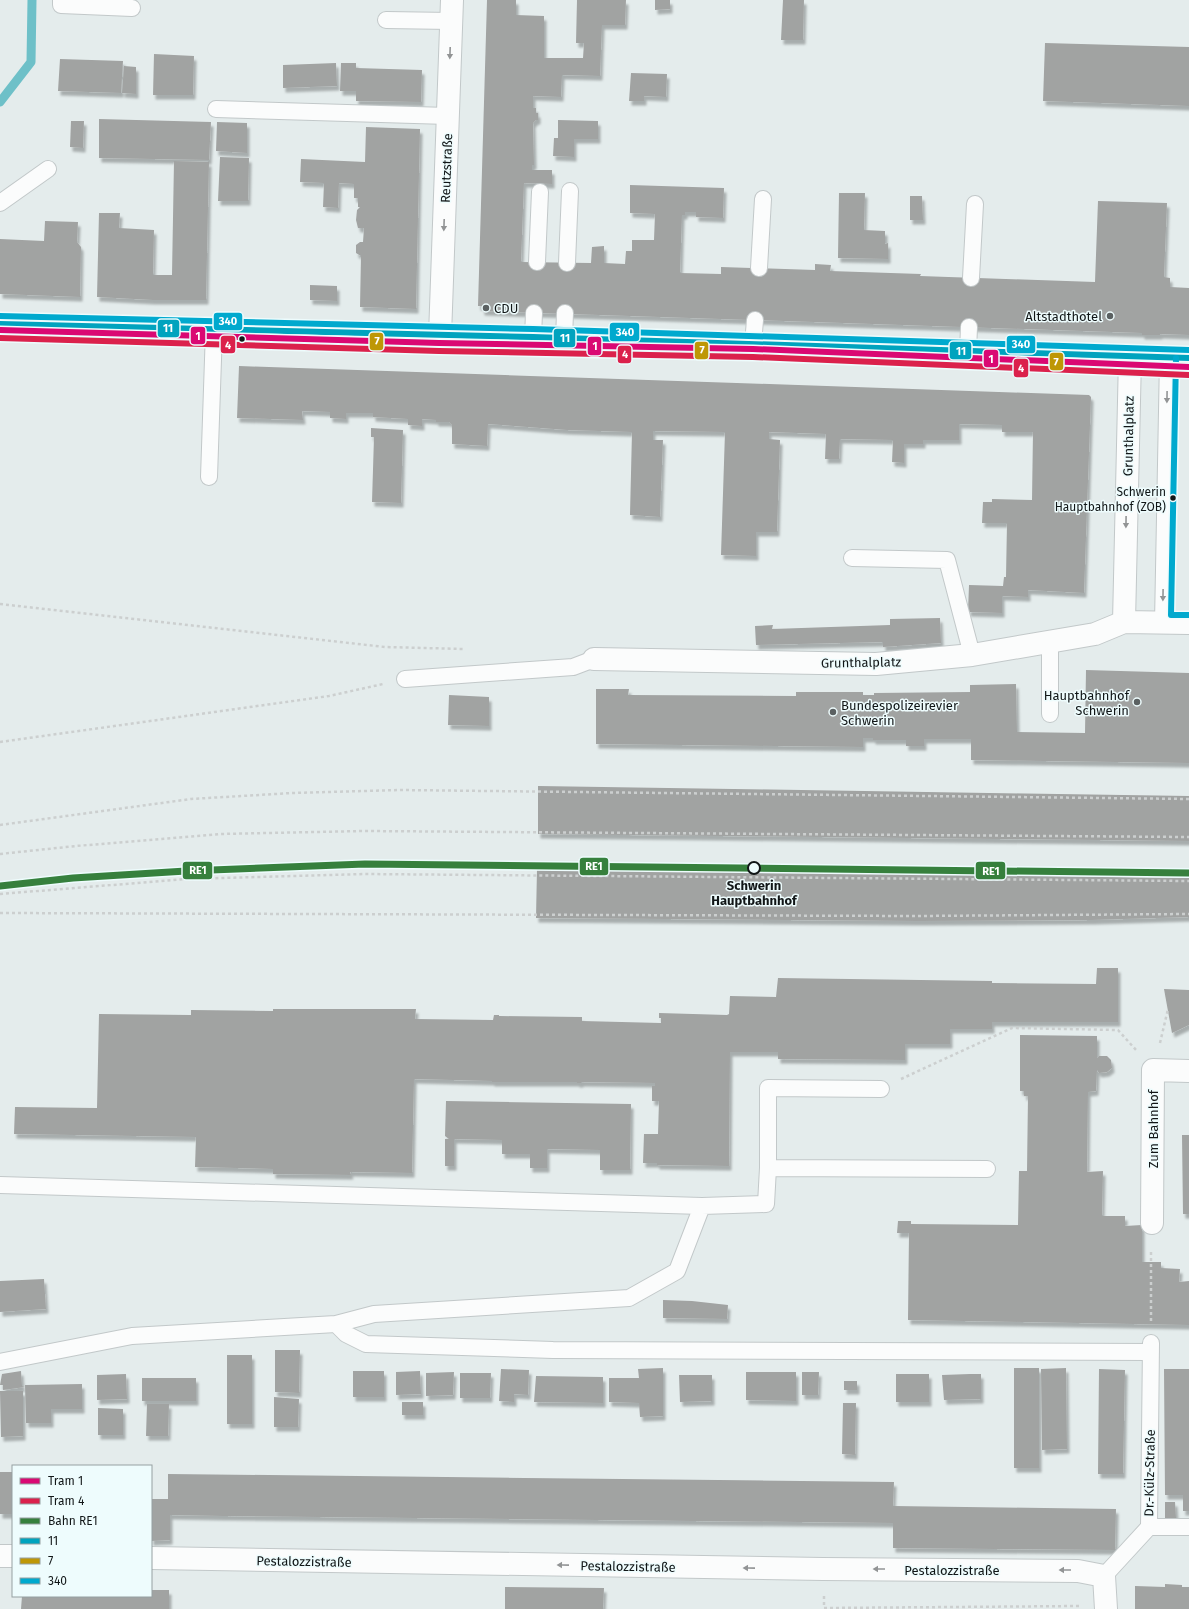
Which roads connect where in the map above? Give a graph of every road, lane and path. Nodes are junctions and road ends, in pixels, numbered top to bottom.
1 (61, 0) edge
2 (132, 8) dead end
3 (452, 10) edge
4 (386, 20) dead end
5 (216, 109) dead end
6 (448, 116) junction
7 (48, 169) dead end
8 (570, 190) dead end
9 (540, 192) dead end
10 (763, 199) dead end
11 (0, 203) edge
12 (975, 204) dead end
13 (537, 262) dead end
14 (567, 263) dead end
15 (758, 268) dead end
16 (971, 278) dead end
17 (534, 312) dead end
18 (565, 313) dead end
19 (755, 320) dead end
20 (0, 324) edge
21 (969, 327) dead end
22 (214, 330) junction
23 (440, 336) junction
24 (533, 337) junction
25 (564, 338) junction
26 (753, 344) junction
27 (968, 352) junction
28 (1130, 357) junction
29 (1179, 358) edge
30 (209, 477) dead end
31 (852, 558) dead end
32 (0, 604) edge
33 (1124, 622) junction
34 (1163, 623) junction
35 (1189, 623) edge
36 (1050, 642) junction
37 (470, 649) dead end
38 (972, 655) junction
39 (594, 659) joint
40 (405, 679) joint
41 (1050, 714) dead end
42 (0, 742) edge
43 (1189, 799) edge
44 (0, 825) edge
45 (1189, 837) edge
46 (0, 854) edge
47 (1189, 881) edge
48 (0, 894) edge
49 (0, 912) edge
50 (1189, 914) edge
51 (1168, 1009) dead end
52 (1153, 1070) junction
53 (1189, 1071) edge
54 (881, 1089) joint
55 (768, 1168) junction
56 (987, 1169) dead end
57 (0, 1185) edge
58 (702, 1206) junction
59 (1152, 1223) dead end
60 (1151, 1262) dead end
61 (336, 1324) junction
62 (1151, 1347) junction
63 (0, 1362) edge
64 (1149, 1526) junction
65 (1189, 1527) edge
66 (0, 1556) edge
67 (12, 1556) edge
68 (152, 1558) edge
69 (823, 1569) junction
70 (1104, 1576) junction
71 (1106, 1607) edge

1 - 2 lane
3 - 4 lane
3 -> 6 street, Reutzstraße
5 - 6 lane
6 -> 23 street, Reutzstraße
7 - 11 lane
8 - 14 lane
9 - 13 lane
10 - 15 lane
12 - 16 lane
17 - 24 lane
18 - 25 lane
19 - 26 lane
20 - 22 street
21 - 27 lane
22 - 23 street
22 - 30 lane
23 - 24 street
24 - 25 street
25 - 26 street
26 - 27 street
27 - 28 street
28 - 29 street
28 -> 33 street, Grunthalplatz
29 -> 34 lane
31 - 38 lane
32 - 37 path
33 - 34 street, Grunthalplatz
33 - 36 street, Grunthalplatz
34 - 35 street, Grunthalplatz
36 - 38 street, Grunthalplatz
36 - 41 lane
38 - 39 street, Grunthalplatz
39 - 40 lane
40 - 42 path
43 - 44 path
45 - 46 path
47 - 48 path
49 - 50 path
51 - 52 path
52 - 53 street, Zum Bahnhof
52 - 54 path
52 - 59 street, Zum Bahnhof
54 - 55 lane
55 - 56 lane
55 - 58 lane
57 - 58 lane
58 - 61 lane
60 - 62 path
61 - 62 lane
61 - 63 lane
62 - 64 lane, Dr.-Külz-Straße
64 - 65 lane
64 - 70 lane, Dr.-Külz-Straße
66 - 67 street
69 -> 68 street, Pestalozzistraße
70 -> 69 street, Pestalozzistraße
69 - 71 path
70 - 71 street

